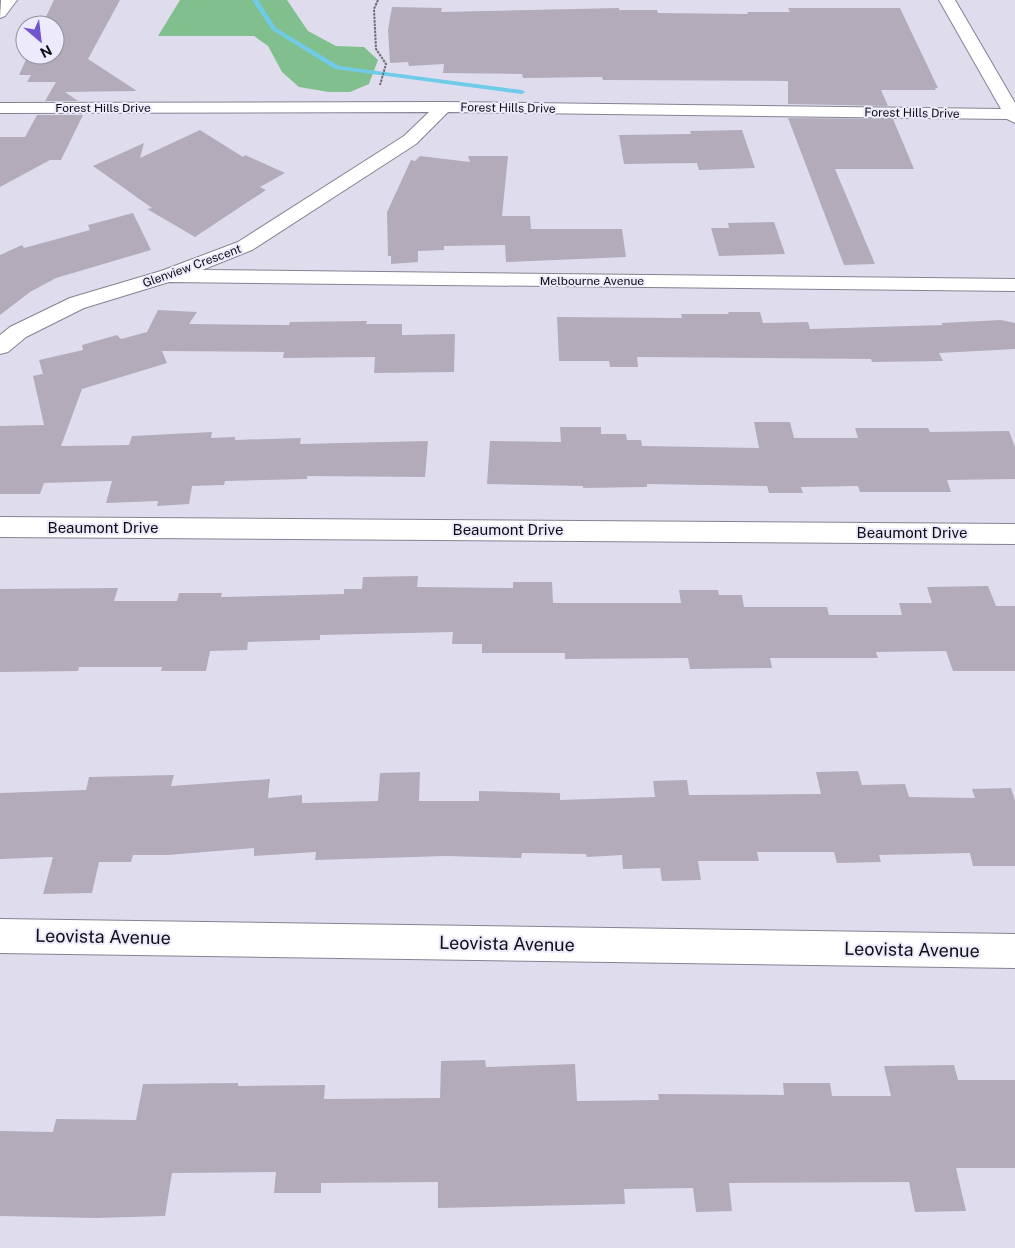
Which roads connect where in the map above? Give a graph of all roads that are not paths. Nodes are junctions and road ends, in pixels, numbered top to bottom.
1 (9, 0) edge
2 (947, 0) edge
3 (0, 12) edge
4 (0, 108) edge
5 (444, 108) junction
6 (1014, 115) edge
7 (168, 276) junction
8 (1015, 285) edge
9 (0, 348) edge
10 (0, 527) edge
11 (1015, 534) edge
12 (0, 936) edge
13 (1015, 951) edge

1 - 3 street
2 - 6 street
4 - 5 street, Forest Hills Drive
5 - 6 street, Forest Hills Drive
5 - 7 street, Glenview Crescent
7 - 8 street, Melbourne Avenue
7 - 9 street, Glenview Crescent
10 - 11 street, Beaumont Drive
12 - 13 street, Leovista Avenue

